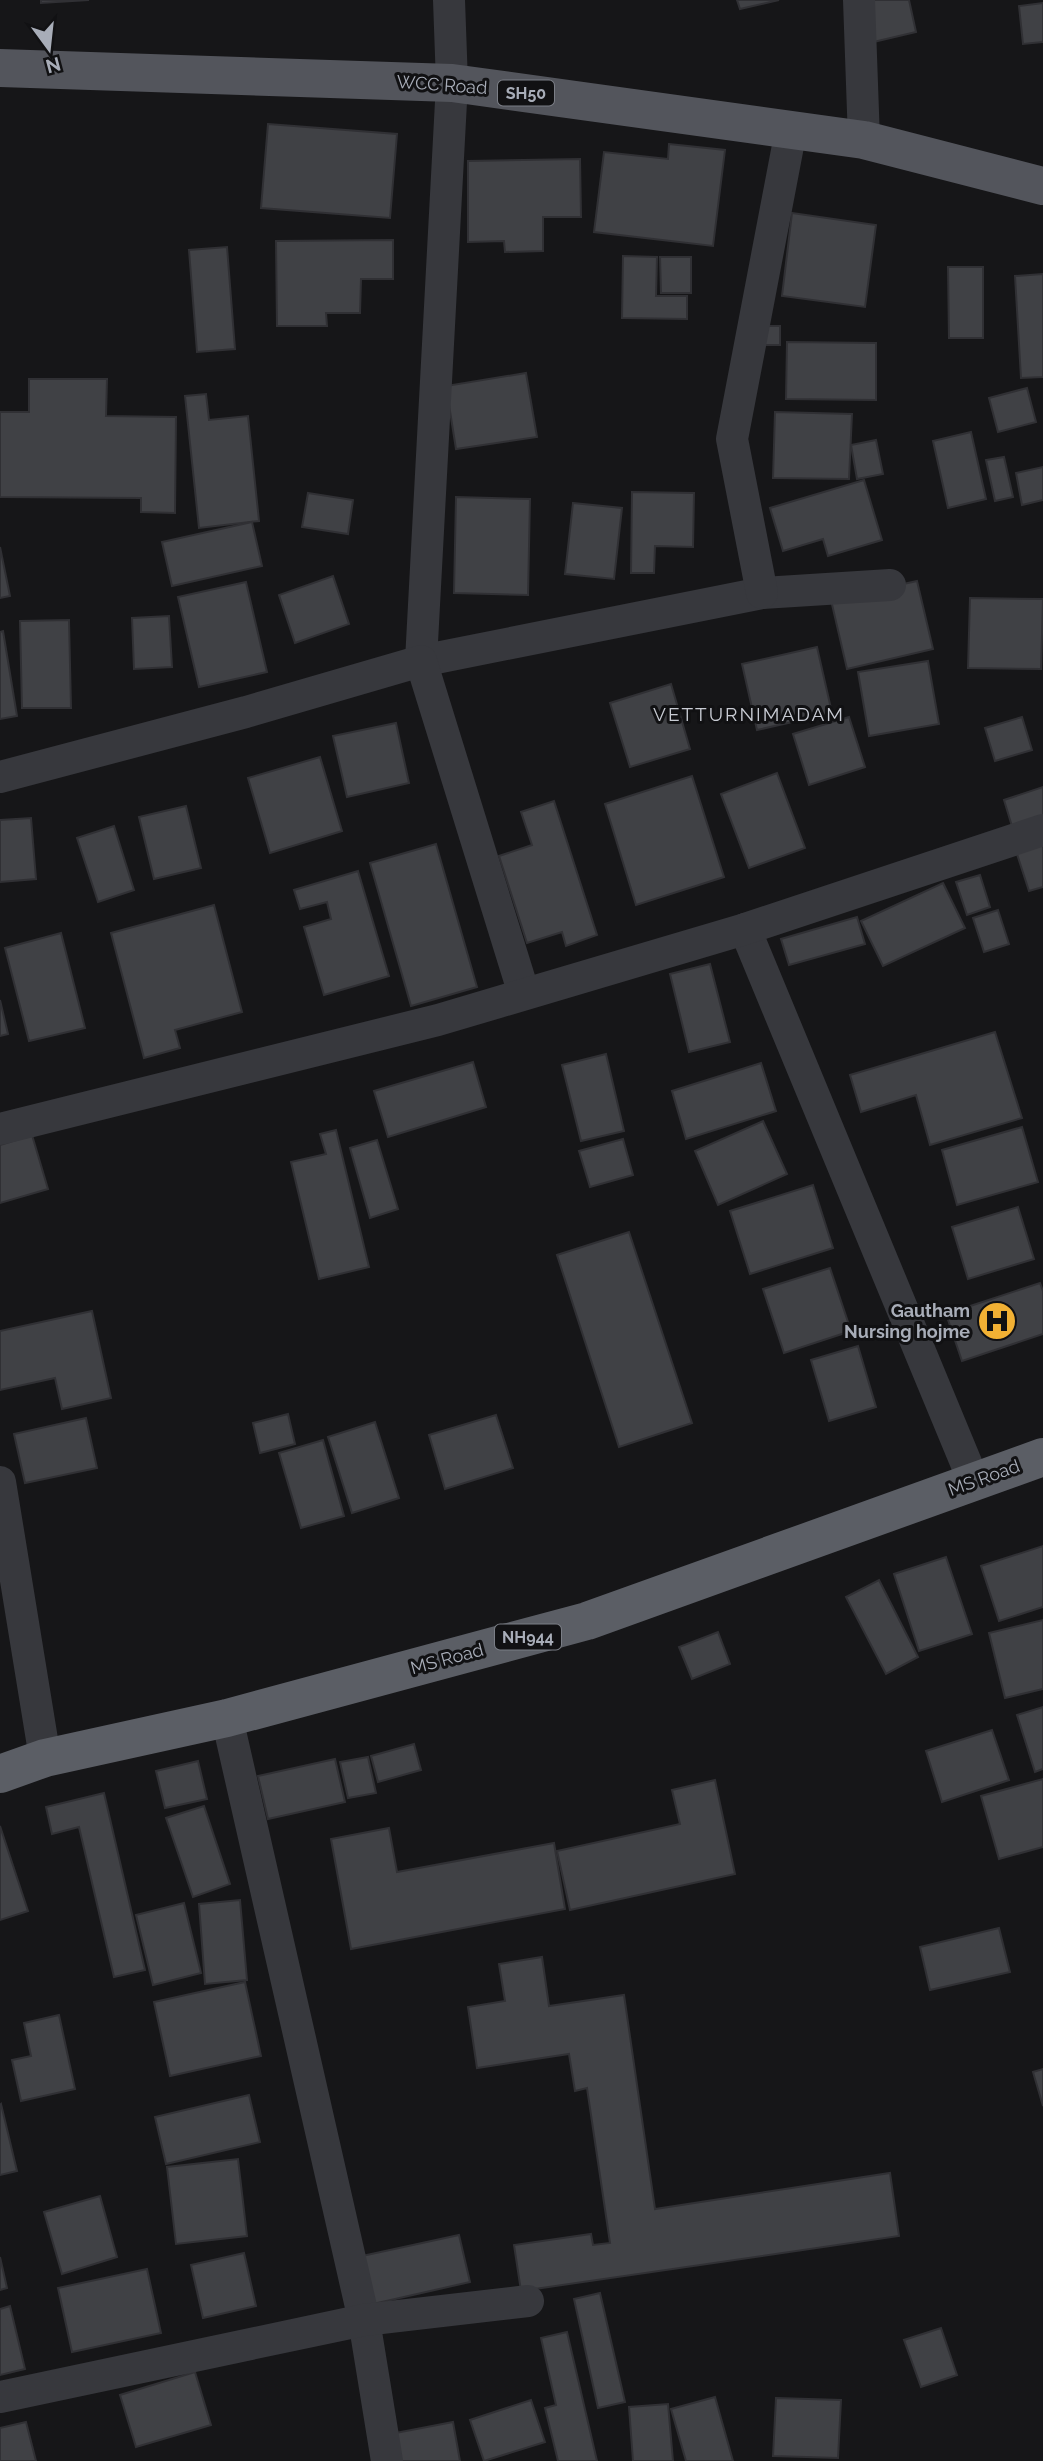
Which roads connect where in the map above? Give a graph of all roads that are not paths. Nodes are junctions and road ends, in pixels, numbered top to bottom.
1 (449, 0) edge
2 (859, 0) edge
3 (0, 68) edge
4 (452, 83) junction
5 (790, 130) junction
6 (864, 140) junction
7 (1043, 186) edge
8 (890, 585) dead end
9 (762, 593) junction
10 (421, 661) junction
11 (0, 777) edge
12 (1043, 830) edge
13 (745, 929) junction
14 (524, 994) junction
15 (0, 1129) edge
16 (1043, 1457) edge
17 (0, 1482) edge
18 (974, 1482) junction
19 (227, 1718) junction
20 (45, 1758) junction
21 (0, 1774) edge
22 (528, 2301) dead end
23 (364, 2320) junction
24 (0, 2397) edge
25 (387, 2461) edge

1 - 4 street
2 - 6 street
3 - 4 main road, WCC Road / SH50
4 - 5 main road, WCC Road / SH50
4 - 10 street
5 - 6 main road, WCC Road / SH50
5 - 9 street
6 - 7 main road, WCC Road / SH50
8 - 9 street
9 - 10 street
10 - 11 street
10 - 14 street
12 - 13 street
13 - 14 street
13 - 18 street
14 - 15 street
16 - 18 highway, MS Road / NH944
17 - 20 street
18 - 19 highway, MS Road / NH944
19 - 20 highway, MS Road / NH944
19 - 23 street
20 - 21 highway, MS Road / NH944
22 - 23 street
23 - 24 street
23 - 25 street

